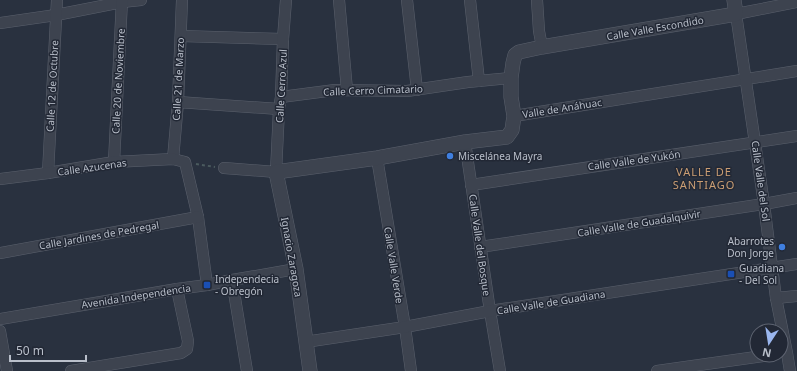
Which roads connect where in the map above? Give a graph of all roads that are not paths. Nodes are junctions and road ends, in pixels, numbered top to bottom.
1 (57, 0) edge
2 (141, 0) edge
3 (182, 0) edge
4 (286, 0) edge
5 (339, 0) edge
6 (406, 0) edge
7 (470, 0) edge
8 (537, 0) edge
9 (734, 0) edge
10 (122, 1) edge
11 (797, 2) edge
12 (736, 14) junction
13 (56, 15) junction
14 (0, 23) edge
15 (180, 36) junction
16 (283, 39) junction
17 (542, 47) junction
18 (797, 71) edge
19 (511, 78) junction
20 (746, 79) junction
21 (478, 81) junction
22 (347, 90) junction
23 (417, 90) junction
24 (281, 96) junction
25 (178, 102) junction
26 (279, 110) junction
27 (514, 116) junction
28 (797, 136) edge
29 (465, 142) junction
30 (755, 142) junction
31 (377, 158) junction
32 (173, 159) junction
33 (114, 162) junction
34 (224, 168) road end
35 (276, 172) junction
36 (48, 173) junction
37 (0, 180) edge
38 (471, 185) junction
39 (797, 198) edge
40 (764, 204) junction
41 (198, 218) junction
42 (480, 246) junction
43 (0, 253) edge
44 (797, 264) edge
45 (773, 268) junction
46 (296, 269) junction
47 (232, 280) junction
48 (207, 285) junction
49 (177, 289) junction
50 (797, 296) edge
51 (776, 298) junction
52 (490, 311) junction
53 (0, 319) edge
54 (780, 323) edge
55 (405, 328) junction
56 (0, 331) edge
57 (306, 342) junction
58 (749, 358) edge
59 (7, 371) edge
60 (71, 371) edge
61 (247, 371) edge
62 (310, 371) edge
63 (411, 371) edge
64 (500, 371) edge
65 (656, 371) edge

1 - 13 street, Calle 12 de Octubre
2 - 10 street
3 - 15 street, Calle 21 de Marzo
4 - 16 street, Calle Cerro Azul
5 - 22 street
6 - 23 street
7 - 21 street
8 - 17 street
9 - 12 street
10 - 13 street
10 - 33 street, Calle 20 de Noviembre
11 - 12 street, Calle Valle Escondido
12 - 17 street, Calle Valle Escondido
12 - 20 street, Calle Valle del Sol
13 - 14 street
13 - 36 street, Calle 12 de Octubre
15 - 16 street
15 - 25 street, Calle 21 de Marzo
16 - 24 street, Calle Cerro Azul
17 - 19 street, Calle Valle Escondido
18 - 20 street, Valle de Anáhuac
19 - 21 street, Calle Cerro Cimatario
19 - 27 street
20 - 27 street, Valle de Anáhuac
20 - 30 street, Calle Valle del Sol
21 - 23 street, Calle Cerro Cimatario
22 - 23 street, Calle Cerro Cimatario
22 - 24 street, Calle Cerro Cimatario
24 - 26 street, Calle Cerro Azul
25 - 26 street
25 - 32 street, Calle 21 de Marzo
26 - 35 street, Calle Cerro Azul
27 - 29 street, Valle de Anáhuac
28 - 30 street, Calle Valle de Yukón
29 - 31 street, Valle de Anáhuac
29 - 38 street, Calle Valle del Bosque
30 - 38 street, Calle Valle de Yukón
30 - 40 street, Calle Valle del Sol
31 - 35 street, Valle de Anáhuac
31 - 55 street, Calle Valle Verde
32 - 33 street, Calle Azucenas
32 - 41 street, Calle Azucenas
33 - 36 street, Calle Azucenas
34 - 35 street, Valle de Anáhuac
35 - 46 street, Ignacio Zaragoza
36 - 37 street, Calle Azucenas
38 - 42 street, Calle Valle del Bosque
39 - 40 street, Calle Valle de Guadalquivir
40 - 42 street, Calle Valle de Guadalquivir
40 - 45 street, Calle Valle del Sol
41 - 43 street, Calle Jardines de Pedregal
41 - 48 street
42 - 52 street, Calle Valle del Bosque
44 - 45 street, Calle Valle de Guadiana
45 - 51 street, Calle Valle del Sol
45 - 52 street, Calle Valle de Guadiana
46 - 47 street, Avenida Independencia
46 - 57 street, Ignacio Zaragoza
47 - 48 street, Avenida Independencia
47 - 61 street
48 - 49 street, Avenida Independencia
49 - 53 street, Avenida Independencia
49 - 60 street
50 - 51 street
51 - 54 street, Calle Valle del Sol
52 - 55 street, Calle Valle de Guadiana
52 - 64 street, Calle Valle del Bosque
55 - 57 street, Calle Valle de Guadiana
55 - 63 street, Calle Valle Verde
56 - 59 street
57 - 62 street, Ignacio Zaragoza
58 - 65 street

